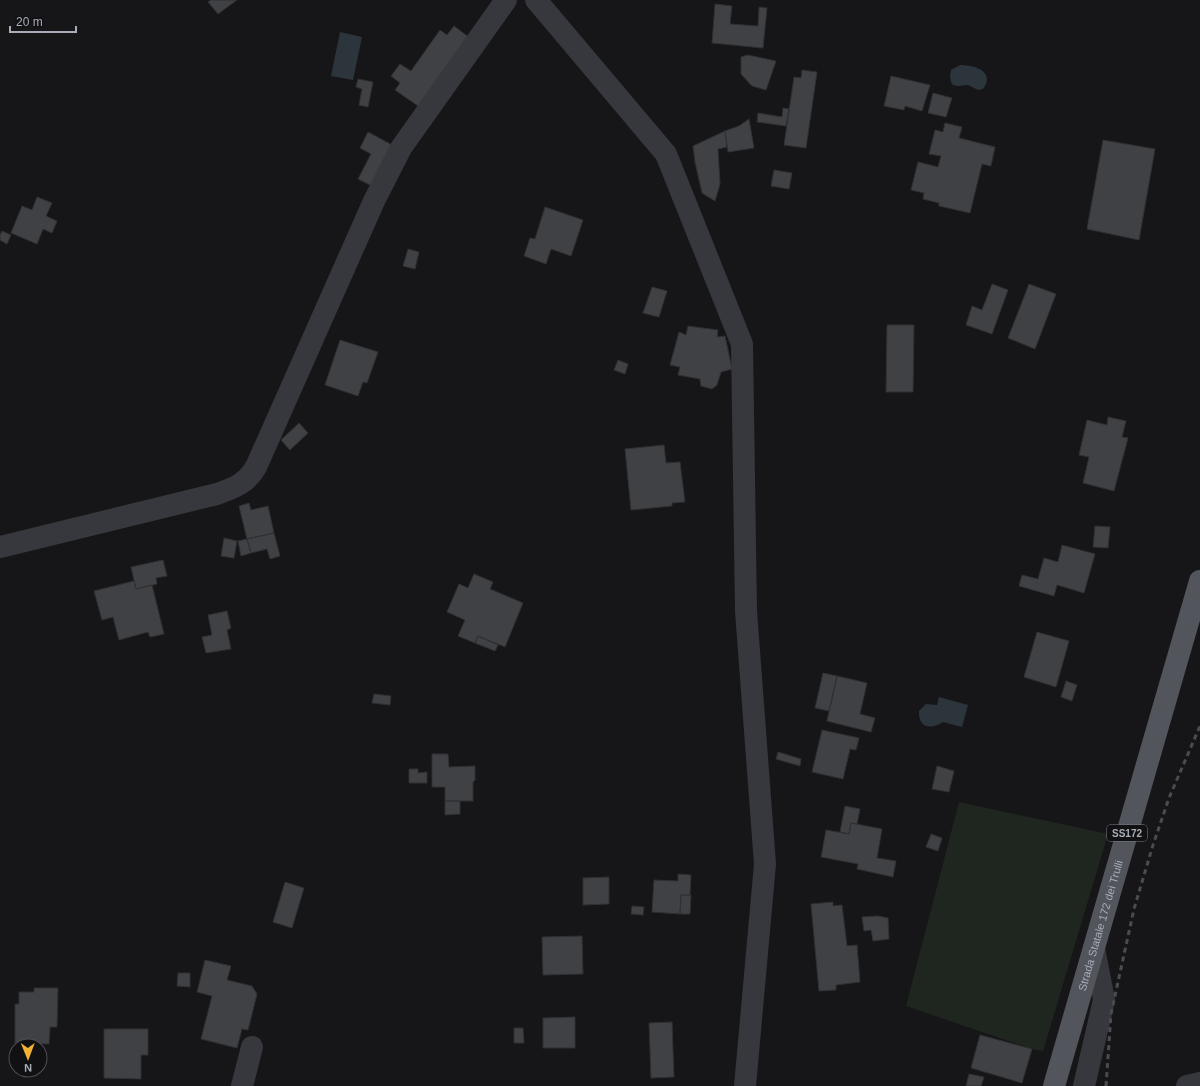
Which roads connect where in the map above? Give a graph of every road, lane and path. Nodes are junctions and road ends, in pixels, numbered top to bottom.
1 (506, 0) edge
2 (536, 0) edge
3 (0, 547) edge
4 (1200, 580) edge
5 (1094, 948) junction
6 (252, 1047) dead end
7 (1200, 1083) edge
8 (242, 1086) edge
9 (745, 1086) edge
10 (1054, 1086) edge
11 (1084, 1086) edge
12 (1187, 1086) edge

1 - 3 street
2 - 9 street
4 - 5 main road, Strada Statale 172 dei Trulli / SS172
5 - 10 main road, Strada Statale 172 dei Trulli / SS172
5 - 11 street
6 - 8 street
7 - 12 street

